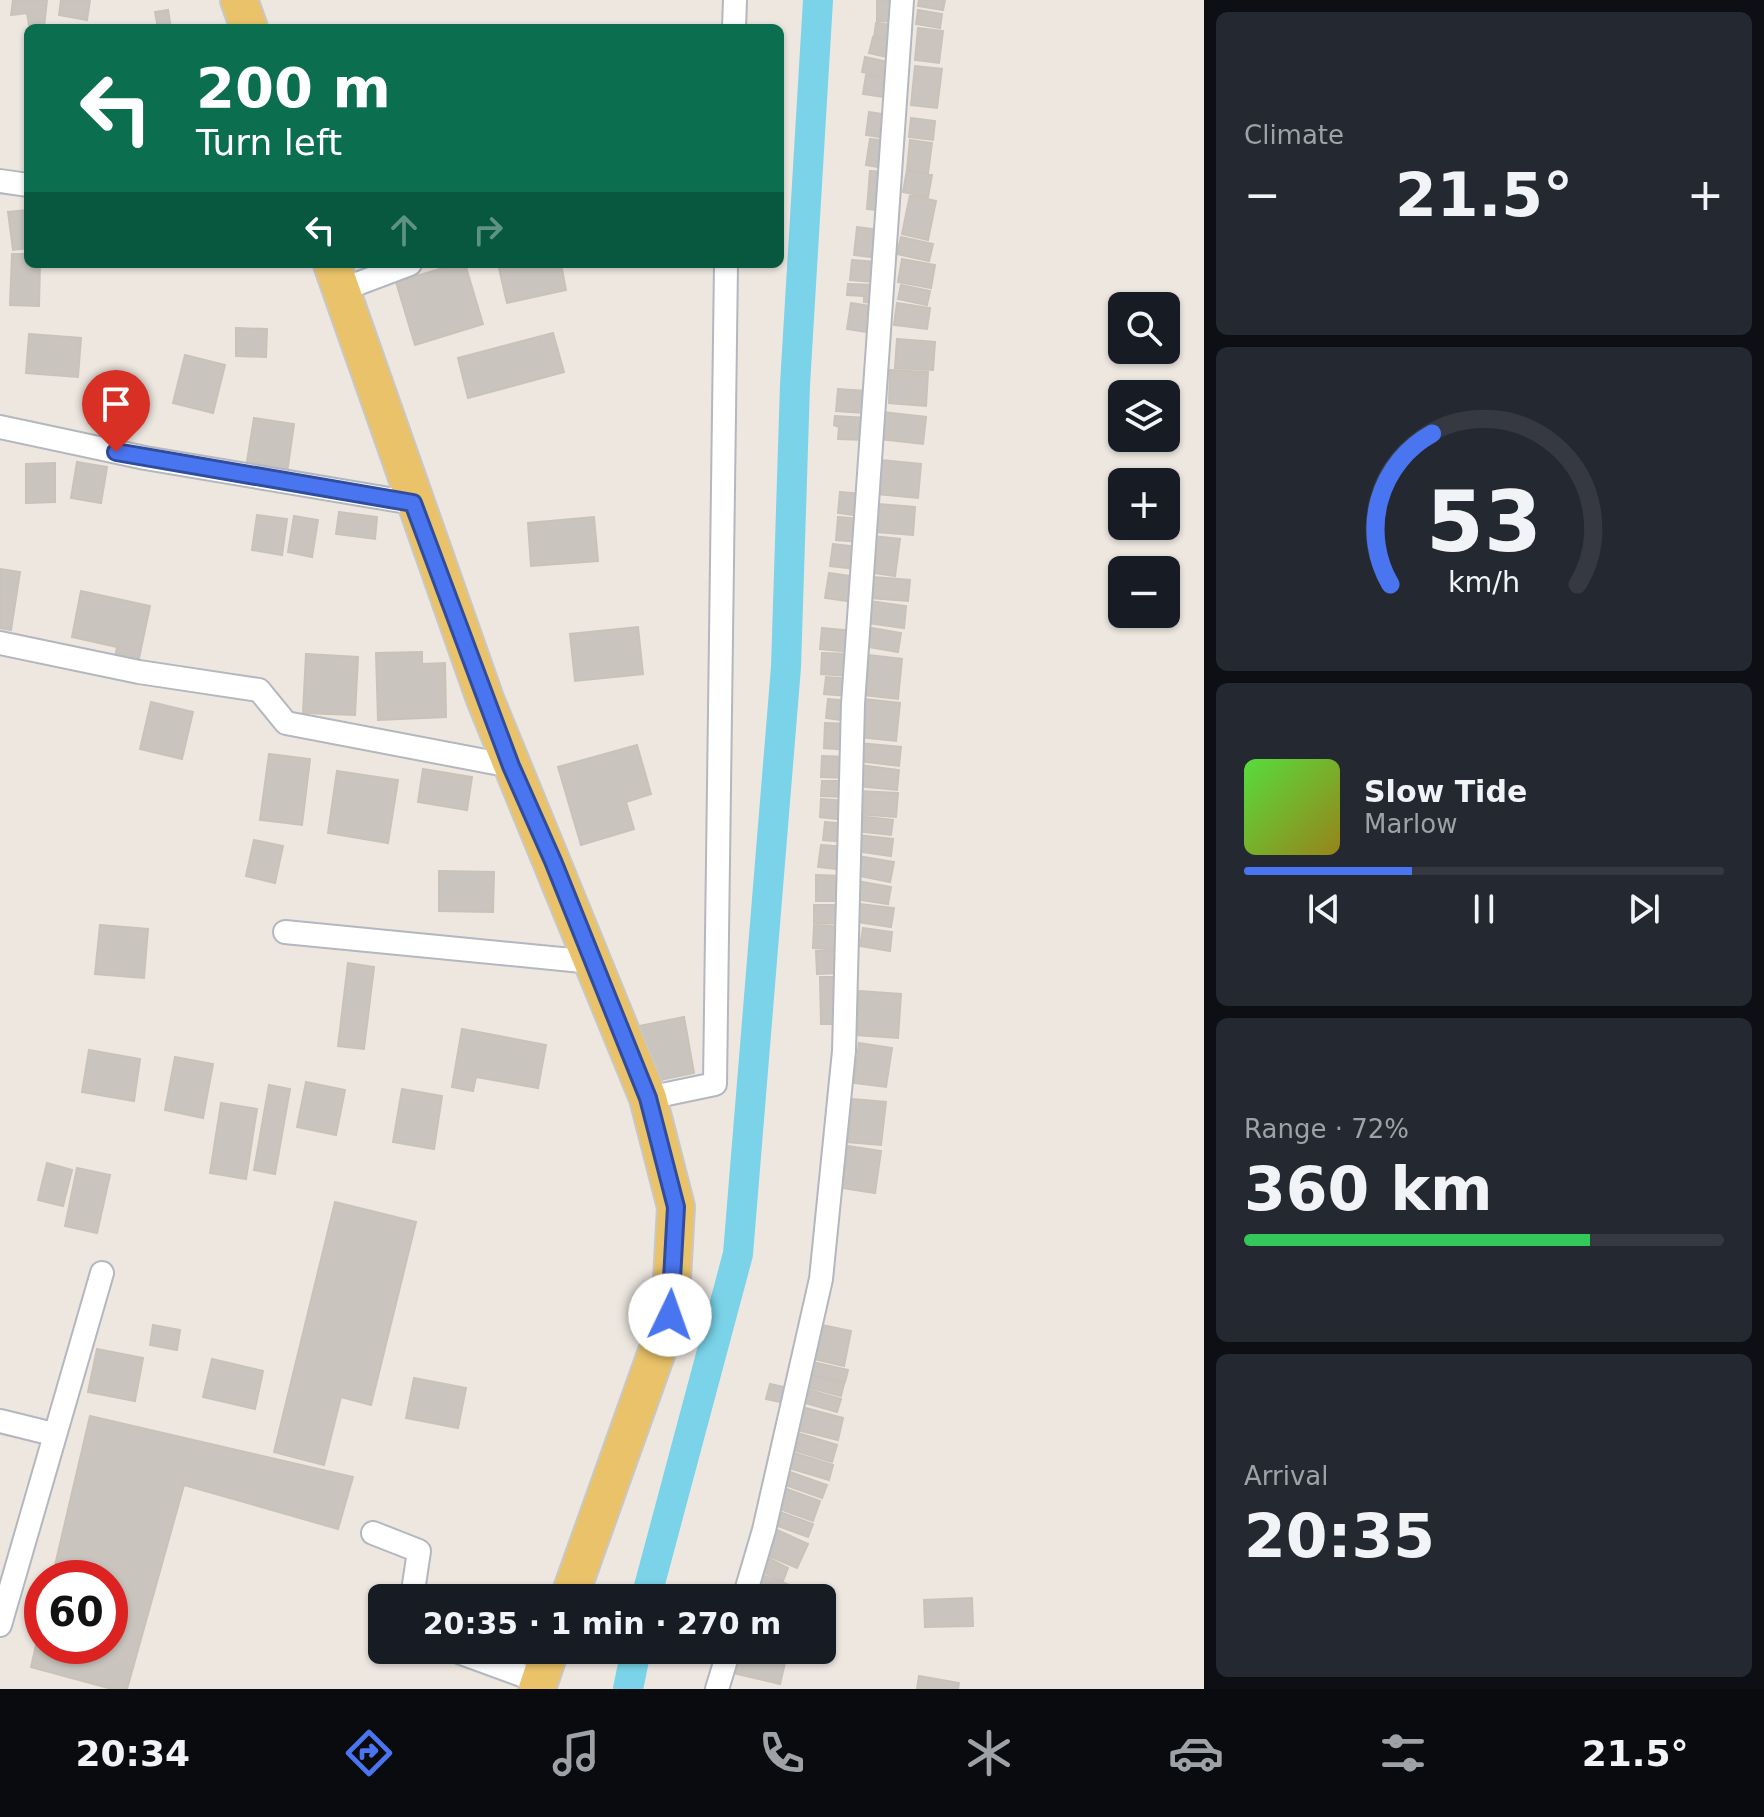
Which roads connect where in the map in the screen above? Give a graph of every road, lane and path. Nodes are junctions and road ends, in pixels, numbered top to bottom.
1 (239, 0) edge
2 (735, 0) edge
3 (902, 0) edge
4 (248, 24) edge
5 (734, 24) edge
6 (0, 181) edge
7 (24, 184) edge
8 (387, 268) edge
9 (726, 268) edge
10 (336, 277) edge
11 (0, 427) edge
12 (413, 503) junction
13 (0, 643) edge
14 (511, 766) junction
15 (285, 932) dead end
16 (592, 962) junction
17 (648, 1098) junction
18 (102, 1273) dead end
19 (0, 1421) edge
20 (53, 1434) junction
21 (373, 1533) dead end
22 (414, 1584) edge
23 (574, 1584) edge
24 (748, 1584) edge
25 (0, 1625) edge
26 (507, 1664) edge
27 (725, 1664) edge
28 (542, 1673) edge
29 (717, 1689) edge

1 - 4 main road
2 - 5 street
3 - 24 street
6 - 7 street
8 - 10 street
9 - 17 street
10 - 12 main road
11 - 12 street
12 - 14 main road
13 - 14 street
14 - 16 main road
15 - 16 street
16 - 17 main road
17 - 23 main road
18 - 20 street
19 - 20 street
20 - 25 street
21 - 22 street
26 - 28 street
27 - 29 street

